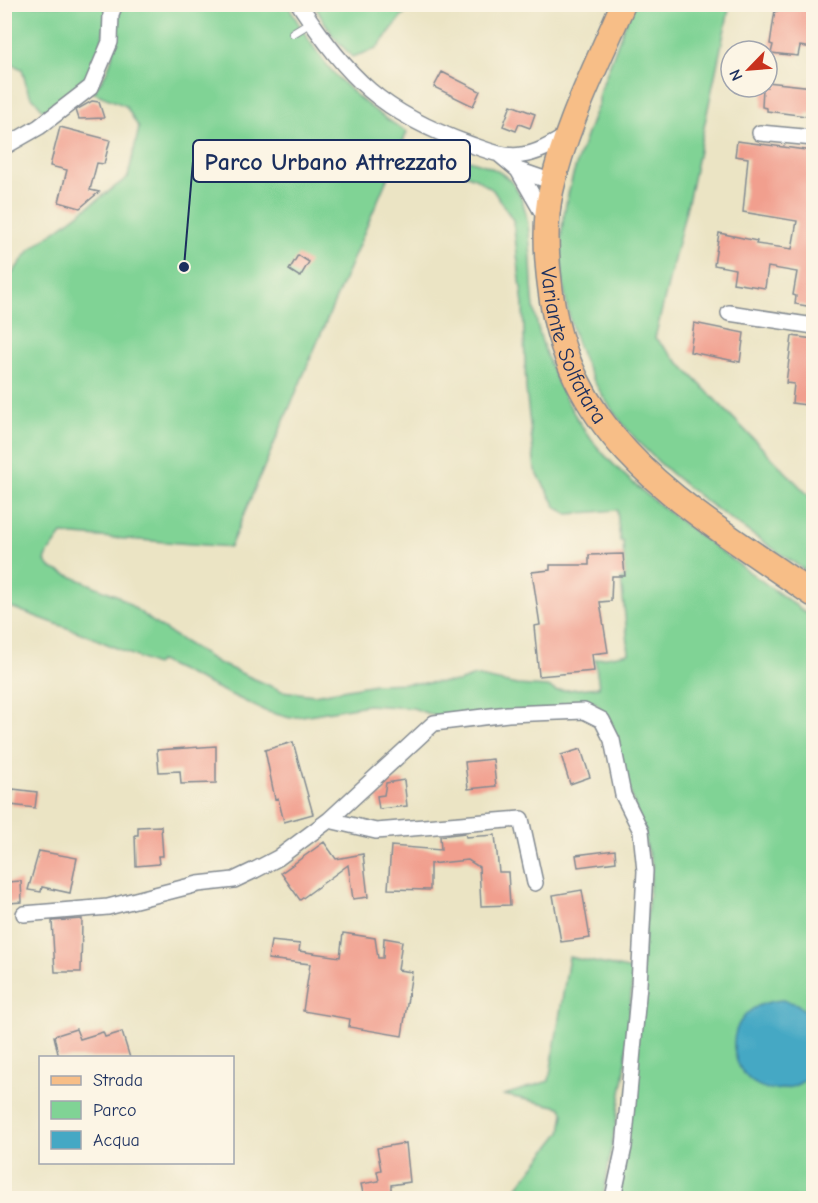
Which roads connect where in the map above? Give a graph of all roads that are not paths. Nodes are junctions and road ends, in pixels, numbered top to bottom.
1 (115, 4) edge
2 (299, 4) edge
3 (623, 4) edge
4 (311, 22) junction
5 (293, 33) dead end
6 (760, 133) dead end
7 (568, 135) junction
8 (813, 138) edge
9 (4, 147) edge
10 (520, 163) junction
11 (555, 174) junction
12 (547, 221) junction
13 (729, 314) dead end
14 (813, 326) edge
15 (813, 596) edge
16 (329, 820) junction
17 (535, 883) dead end
18 (24, 914) dead end
19 (613, 1198) edge

1 - 9 street
2 - 4 street
3 - 7 main road, Variante Solfatara
4 - 5 lane
4 - 10 street
6 - 8 street
7 - 10 street
7 - 11 main road, Variante Solfatara
10 - 11 street
10 - 12 street
11 - 12 main road, Variante Solfatara
12 - 15 main road, Variante Solfatara
13 - 14 street
16 - 17 street
16 - 18 street
16 - 19 street

